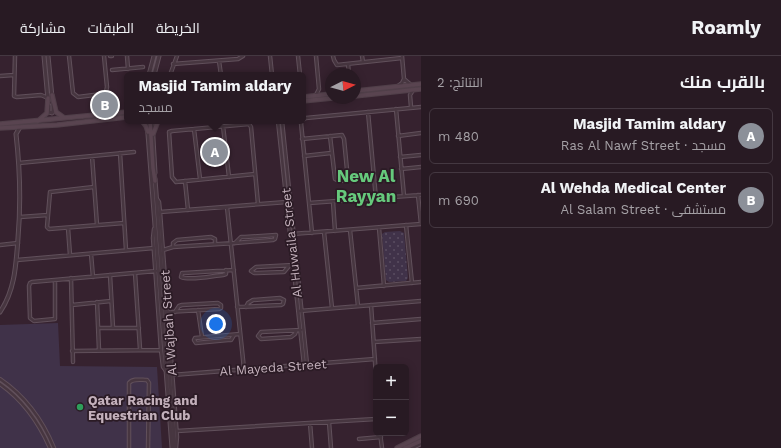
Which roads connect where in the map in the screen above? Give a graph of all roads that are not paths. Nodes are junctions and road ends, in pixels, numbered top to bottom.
1 (15, 56) edge
2 (44, 56) edge
3 (48, 56) edge
4 (69, 56) edge
5 (104, 56) edge
6 (127, 56) edge
7 (154, 56) edge
8 (159, 56) edge
9 (177, 56) edge
10 (243, 56) edge
11 (270, 56) edge
12 (298, 56) edge
13 (316, 56) edge
14 (334, 56) edge
15 (362, 56) edge
16 (373, 56) edge
17 (402, 57) edge
18 (219, 61) junction
19 (373, 61) junction
20 (362, 62) junction
21 (173, 64) junction
22 (348, 64) junction
23 (143, 67) dead end
24 (348, 68) edge
25 (128, 69) junction
26 (112, 70) dead end
27 (150, 72) edge
28 (155, 72) edge
29 (171, 72) edge
30 (221, 72) edge
31 (272, 72) edge
32 (300, 72) edge
33 (14, 75) junction
34 (0, 76) edge
35 (404, 79) junction
36 (421, 84) edge
37 (411, 86) junction
38 (47, 87) junction
39 (396, 87) junction
40 (320, 89) junction
41 (421, 89) edge
42 (361, 90) edge
43 (404, 90) junction
44 (414, 90) junction
45 (325, 94) joint
46 (41, 95) junction
47 (316, 95) junction
48 (361, 95) edge
49 (50, 96) junction
50 (306, 96) edge
51 (410, 98) junction
52 (325, 99) edge
53 (306, 101) edge
54 (411, 107) junction
55 (421, 107) edge
56 (396, 109) junction
57 (124, 112) edge
58 (368, 112) junction
59 (64, 117) junction
60 (124, 117) edge
61 (306, 118) edge
62 (38, 121) junction
63 (0, 124) edge
64 (144, 124) edge
65 (147, 124) edge
66 (151, 124) edge
67 (151, 124) edge
68 (157, 124) edge
69 (279, 124) edge
70 (282, 124) edge
71 (301, 124) edge
72 (22, 126) junction
73 (224, 126) junction
74 (10, 127) junction
75 (0, 128) edge
76 (194, 129) junction
77 (148, 132) junction
78 (421, 133) edge
79 (16, 134) junction
80 (153, 134) junction
81 (330, 136) junction
82 (398, 136) junction
83 (302, 138) junction
84 (283, 150) junction
85 (134, 152) dead end
86 (120, 153) junction
87 (331, 153) junction
88 (92, 156) junction
89 (304, 156) junction
90 (421, 156) edge
91 (400, 157) junction
92 (19, 163) junction
93 (421, 167) edge
94 (402, 169) junction
95 (255, 174) junction
96 (229, 177) junction
97 (374, 178) junction
98 (200, 179) junction
99 (348, 180) junction
100 (155, 181) junction
101 (185, 181) junction
102 (94, 187) junction
103 (420, 195) edge
104 (404, 196) junction
105 (157, 199) junction
106 (376, 199) junction
107 (288, 202) junction
108 (333, 202) junction
109 (309, 203) junction
110 (258, 204) junction
111 (227, 207) junction
112 (188, 210) junction
113 (160, 212) junction
114 (48, 215) junction
115 (20, 217) junction
116 (124, 223) junction
117 (421, 224) edge
118 (97, 225) junction
119 (406, 225) junction
120 (155, 227) junction
121 (68, 228) junction
122 (379, 228) junction
123 (350, 230) junction
124 (335, 231) junction
125 (324, 232) junction
126 (312, 233) junction
127 (292, 234) junction
128 (18, 243) junction
129 (231, 243) junction
130 (215, 244) junction
131 (235, 244) junction
132 (0, 245) edge
133 (162, 245) junction
134 (169, 247) junction
135 (173, 247) junction
136 (154, 248) junction
137 (126, 250) junction
138 (163, 250) junction
139 (91, 254) junction
140 (70, 255) junction
141 (17, 260) junction
142 (295, 265) junction
143 (289, 266) junction
144 (226, 270) junction
145 (234, 270) junction
146 (156, 271) junction
147 (135, 273) junction
148 (110, 275) junction
149 (93, 277) junction
150 (71, 278) junction
151 (55, 280) junction
152 (421, 282) edge
153 (412, 283) junction
154 (384, 286) junction
155 (356, 288) junction
156 (111, 301) junction
157 (421, 301) edge
158 (97, 302) junction
159 (72, 305) junction
160 (371, 305) junction
161 (246, 306) junction
162 (358, 306) junction
163 (2, 307) edge
164 (237, 307) junction
165 (332, 308) junction
166 (198, 310) junction
167 (300, 311) junction
168 (0, 312) edge
169 (167, 312) junction
170 (175, 312) junction
171 (421, 319) edge
172 (372, 323) junction
173 (98, 328) junction
174 (113, 328) junction
175 (139, 328) junction
176 (302, 330) junction
177 (296, 331) junction
178 (234, 334) junction
179 (240, 334) junction
180 (202, 337) junction
181 (421, 339) edge
182 (374, 342) junction
183 (140, 349) junction
184 (99, 350) junction
185 (161, 350) junction
186 (72, 351) junction
187 (375, 359) junction
188 (73, 362) dead end
189 (305, 364) junction
190 (375, 364) edge
191 (244, 369) junction
192 (166, 371) junction
193 (172, 375) junction
194 (0, 379) edge
195 (0, 384) edge
196 (10, 389) junction
197 (373, 419) edge
198 (329, 422) junction
199 (310, 423) junction
200 (176, 431) junction
201 (421, 436) edge
202 (381, 437) joint
203 (359, 439) dead end
204 (421, 440) edge
205 (421, 444) edge
206 (50, 448) edge
207 (54, 448) edge
208 (129, 448) edge
209 (148, 448) edge
210 (172, 448) edge
211 (175, 448) edge
212 (312, 448) edge
213 (331, 448) edge
214 (382, 448) edge
215 (397, 448) edge
216 (406, 448) edge
217 (412, 448) edge

1 - 33 street
2 - 38 street
3 - 49 street
4 - 5 street
6 - 25 street
7 - 27 street
8 - 28 street
9 - 21 street
10 - 18 street
11 - 31 street
12 - 32 street
13 - 40 street
14 - 22 street
15 - 20 street
16 - 19 street
17 - 19 street
17 - 35 street
18 - 21 street
18 - 30 street
19 - 20 street
20 - 22 street
21 - 29 street
22 - 24 street
23 - 25 street
25 - 26 street
33 - 34 street
33 - 46 street
35 - 37 street
35 - 39 street
36 - 37 main road
37 - 39 main road
38 - 46 street
38 - 49 street
39 - 42 main road
40 - 45 street
40 - 47 street
41 - 44 main road
43 - 44 main road
43 - 48 main road
43 - 51 street
44 - 51 street
45 - 47 main road
46 - 49 street
47 - 50 main road
49 - 59 main road
49 - 62 main road
51 - 54 street
52 - 53 main road
54 - 55 street
54 - 56 street
56 - 58 street
56 - 82 street
57 - 59 main road
58 - 61 street
58 - 97 street
59 - 62 main road
60 - 72 main road
62 - 63 main road
64 - 77 main road
65 - 77 street, Al Wajbah Street
66 - 80 street, Al Wajbah Street
67 - 100 main road
68 - 80 main road
69 - 84 street, Al Huwaila Street
70 - 84 street, Al Huwaila Street
71 - 83 street
72 - 74 main road
72 - 79 street
73 - 76 street
73 - 95 street
73 - 96 street
74 - 75 main road
74 - 79 street
76 - 98 street
76 - 101 street
77 - 120 street, Al Wajbah Street
78 - 82 street
79 - 92 street
80 - 100 street, Al Wajbah Street
81 - 83 street
81 - 87 street
81 - 99 street
82 - 91 street
83 - 89 street
84 - 107 street, Al Huwaila Street
85 - 86 street
86 - 88 street
86 - 116 street
87 - 89 street
87 - 99 street
88 - 92 street
88 - 102 street
89 - 109 street
90 - 91 street
91 - 94 street
92 - 115 street
93 - 94 street
94 - 104 street
95 - 96 street
95 - 110 street
96 - 98 street
97 - 99 street
97 - 106 street
98 - 101 street
100 - 105 street, Al Wajbah Street
101 - 112 street
102 - 114 street
102 - 118 street
103 - 104 street
103 - 117 street
104 - 106 street
105 - 113 street, Al Wajbah Street
105 - 211 street, Al Wajbah Street
106 - 108 street
107 - 110 street
107 - 127 street, Al Huwaila Street
108 - 109 street
108 - 124 street
109 - 126 street
110 - 111 street
111 - 112 street
111 - 129 street
112 - 113 street
113 - 133 street, Al Wajbah Street
114 - 115 street
114 - 121 street
115 - 128 street
116 - 118 street
116 - 137 street
117 - 119 street
118 - 121 street
119 - 122 street
119 - 153 street
120 - 136 street, Al Wajbah Street
120 - 192 street, Al Wajbah Street
121 - 140 street
122 - 123 street
122 - 154 street
123 - 124 street
123 - 155 street
124 - 125 street
125 - 126 street
125 - 165 street
126 - 127 street
127 - 142 street, Al Huwaila Street
128 - 132 street
128 - 141 street
129 - 130 street
129 - 131 street
129 - 145 street
130 - 135 street
130 - 135 street
131 - 131 street
133 - 134 street
133 - 138 street, Al Wajbah Street
134 - 135 street
134 - 138 street
136 - 137 street
136 - 146 street, Al Wajbah Street
137 - 139 street
138 - 169 street, Al Wajbah Street
139 - 140 street
139 - 149 street
140 - 141 street
141 - 163 street
142 - 143 street
142 - 167 street, Al Huwaila Street
143 - 143 street
144 - 144 street
144 - 145 street
145 - 164 street
146 - 147 street
146 - 185 street, Al Wajbah Street
147 - 148 street
147 - 175 street
148 - 149 street
148 - 156 street
149 - 150 street
150 - 151 street
150 - 159 street
151 - 151 street
152 - 153 street
153 - 154 street
154 - 155 street
155 - 162 street
156 - 158 street
156 - 174 street
157 - 160 street
158 - 159 street
158 - 173 street
159 - 186 street
160 - 162 street
160 - 172 street
161 - 161 street
161 - 164 street
162 - 165 street
163 - 168 street
164 - 179 street
165 - 167 street
166 - 170 street
166 - 170 street
166 - 180 street
167 - 176 street, Al Huwaila Street
169 - 170 street
169 - 193 street, Al Wajbah Street
171 - 172 street
172 - 182 street
173 - 174 street
173 - 184 street
174 - 175 street
175 - 183 street
176 - 177 street
176 - 189 street, Al Huwaila Street
177 - 177 street
178 - 179 street
178 - 180 street
178 - 180 street
179 - 191 street
181 - 182 street
182 - 187 street
183 - 184 street
183 - 185 street
184 - 186 street
185 - 192 street, Al Wajbah Street
186 - 188 street
187 - 189 street, Al Mayeda Street
187 - 190 street
189 - 191 street, Al Mayeda Street
191 - 193 street, Al Mayeda Street
192 - 210 street, Al Wajbah Street
193 - 200 street, Al Wajbah Street
194 - 196 street
195 - 196 street
196 - 206 street
196 - 207 street
197 - 198 street
198 - 199 street
198 - 213 street
199 - 200 street
199 - 212 street
200 - 211 street, Al Wajbah Street
201 - 215 main road
202 - 203 street
202 - 214 street
204 - 216 main road
205 - 217 street
208 - 209 street

